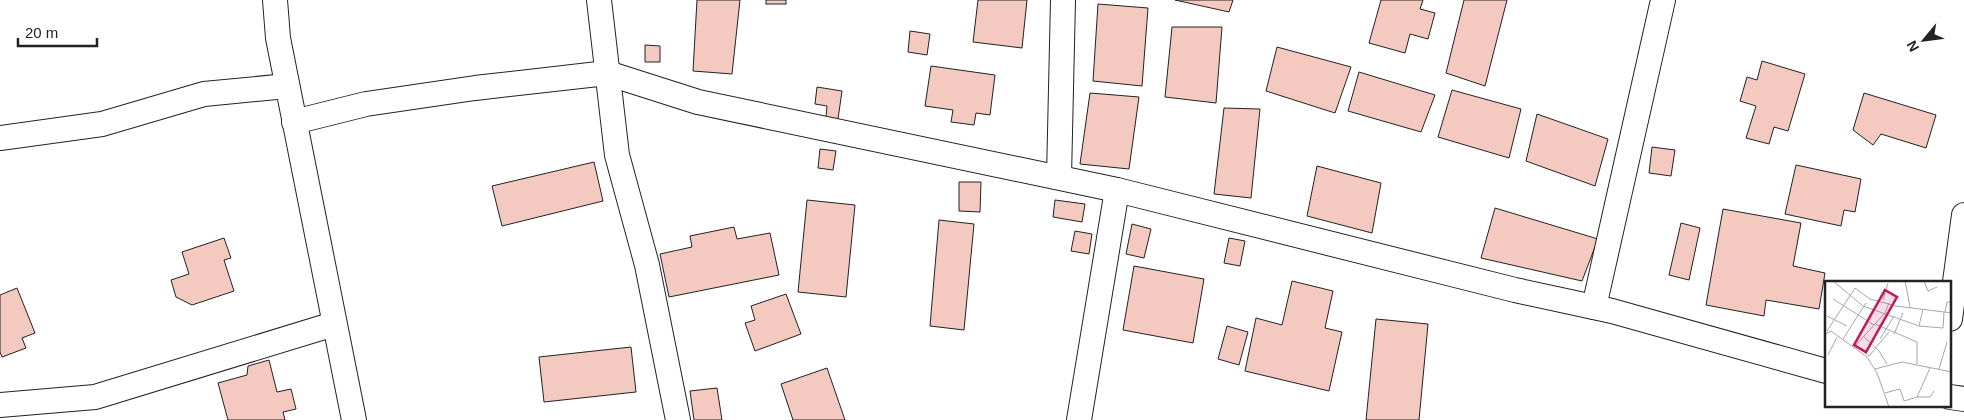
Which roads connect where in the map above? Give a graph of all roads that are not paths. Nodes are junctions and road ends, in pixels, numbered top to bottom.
1 (275, 0) edge
2 (599, 0) edge
3 (1063, 0) edge
4 (1663, 0) edge
5 (607, 73) junction
6 (287, 86) junction
7 (294, 122) junction
8 (0, 138) edge
9 (1059, 177) junction
10 (1117, 190) junction
11 (1964, 215) edge
12 (1952, 304) edge
13 (1594, 307) junction
14 (334, 324) junction
15 (1825, 371) edge
16 (0, 405) edge
17 (354, 420) edge
18 (678, 420) edge
19 (1079, 420) edge

1 - 6 street
2 - 5 street
3 - 9 street
4 - 13 street
5 - 7 street
5 - 9 street
5 - 18 street
6 - 7 street
6 - 8 street
7 - 14 street
9 - 10 street
10 - 13 street
10 - 19 street
11 - 12 street
13 - 15 street
14 - 16 street
14 - 17 street

